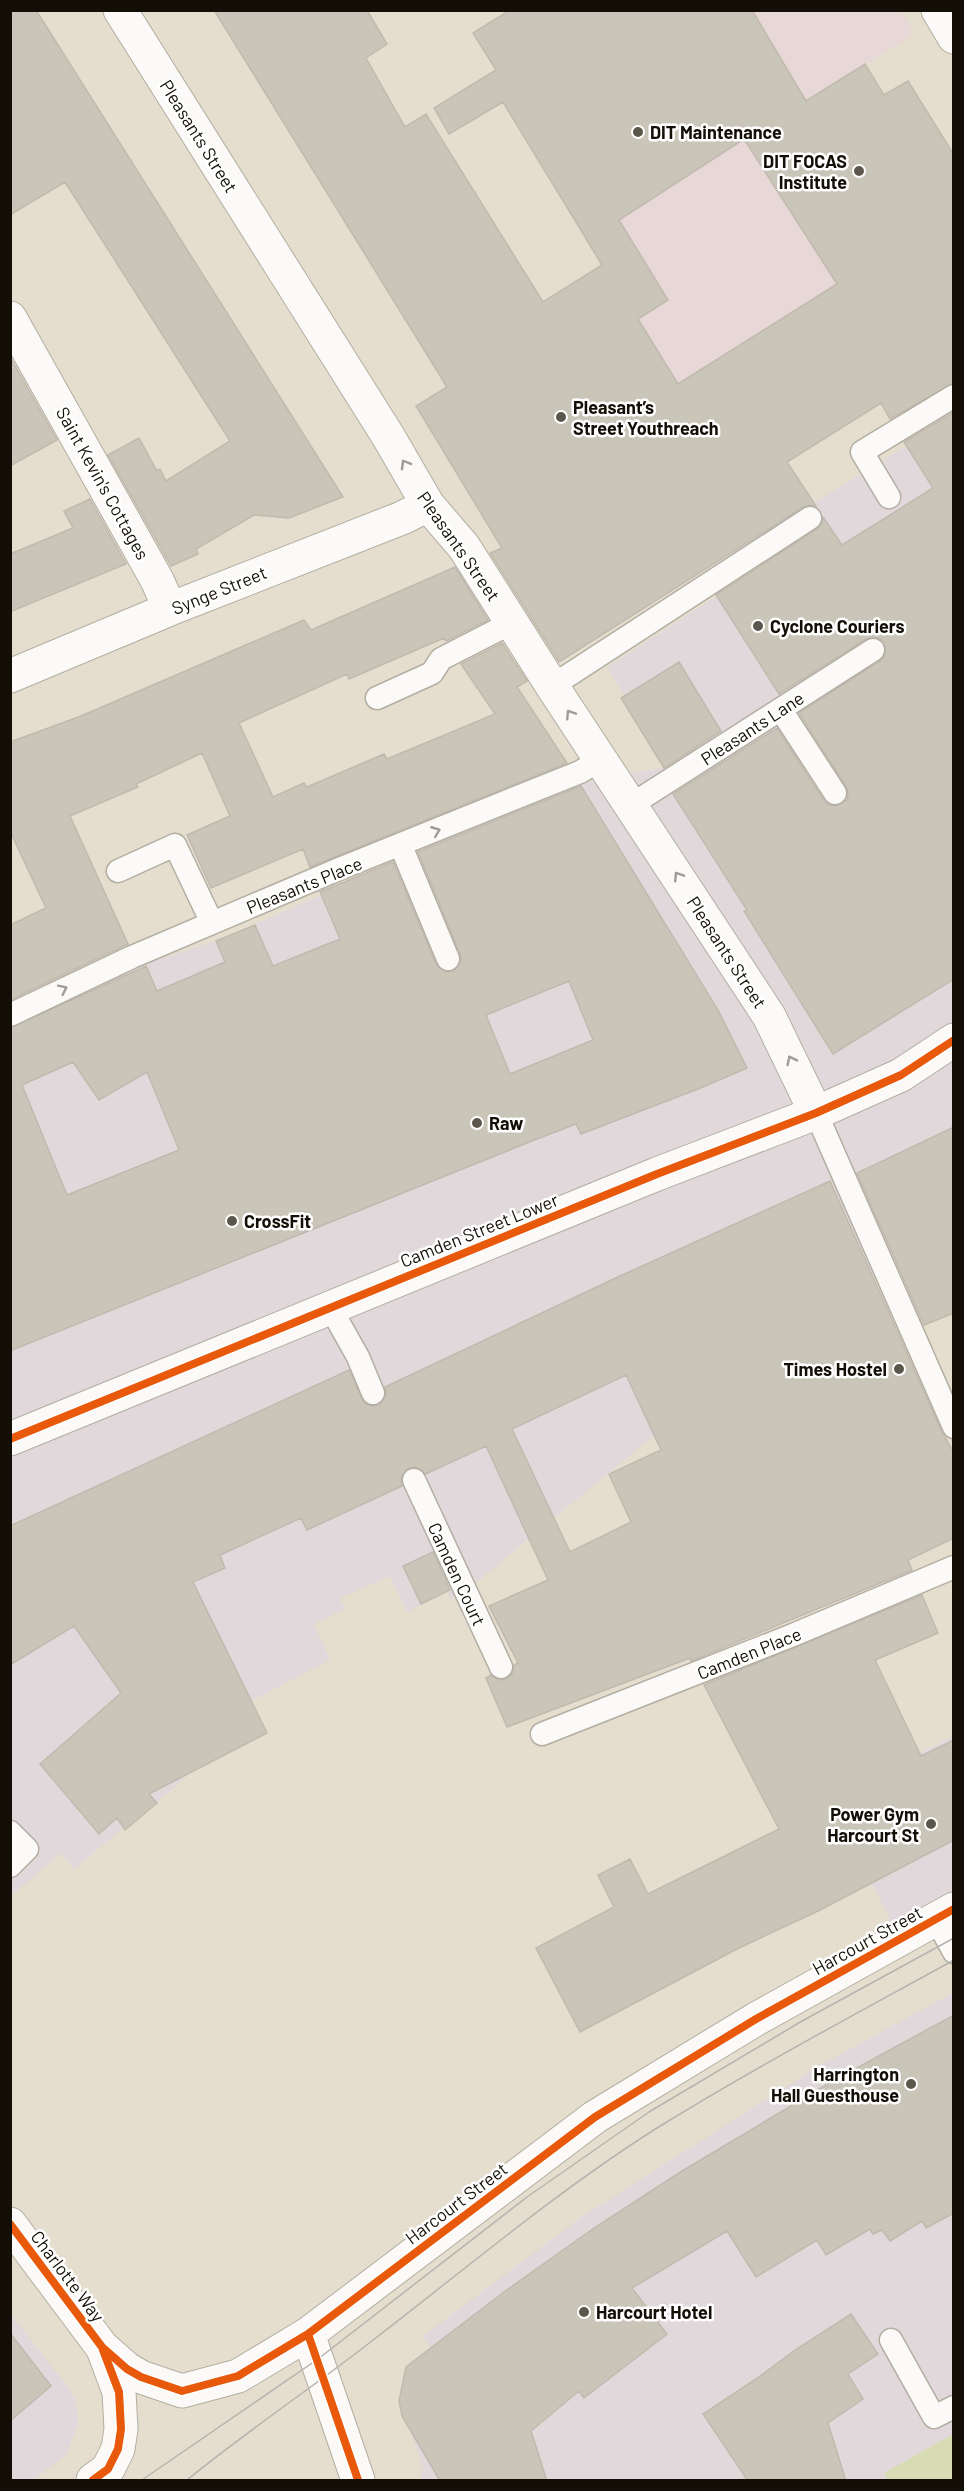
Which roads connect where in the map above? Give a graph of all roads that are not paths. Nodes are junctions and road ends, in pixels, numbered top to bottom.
1 (120, 10) edge
2 (938, 10) edge
3 (954, 37) edge
4 (10, 318) edge
5 (22, 363) edge
6 (954, 396) edge
7 (890, 497) dead end
8 (428, 505) junction
9 (810, 518) dead end
10 (170, 609) junction
11 (511, 623) junction
12 (873, 650) dead end
13 (10, 676) edge
14 (552, 686) junction
15 (377, 698) dead end
16 (781, 710) junction
17 (600, 760) junction
18 (835, 793) dead end
19 (631, 805) junction
20 (401, 846) junction
21 (118, 871) dead end
22 (212, 923) junction
23 (448, 959) dead end
24 (10, 1015) edge
25 (954, 1040) edge
26 (816, 1113) junction
27 (330, 1307) junction
28 (373, 1393) dead end
29 (954, 1427) edge
30 (10, 1439) edge
31 (414, 1480) dead end
32 (954, 1567) edge
33 (501, 1667) dead end
34 (542, 1734) dead end
35 (10, 1832) edge
36 (10, 1866) edge
37 (945, 1914) edge
38 (954, 1952) edge
39 (10, 2224) edge
40 (308, 2334) junction
41 (891, 2340) dead end
42 (102, 2347) junction
43 (954, 2407) edge
44 (93, 2481) edge
45 (358, 2481) edge

8 -> 1 street, Pleasants Street
2 - 3 street
4 - 5 street, Saint Kevin's Cottages
5 - 10 street, Saint Kevin's Cottages
6 - 7 lane
8 - 10 street, Synge Street
8 - 11 street, Pleasants Street
9 - 14 lane
10 - 13 street, Synge Street
11 - 14 street, Pleasants Street
11 - 15 lane
12 - 16 lane, Pleasants Lane
17 -> 14 street, Pleasants Street
16 - 18 lane
16 - 19 lane, Pleasants Lane
17 - 19 street, Pleasants Street
20 -> 17 lane, Pleasants Place
26 -> 19 street, Pleasants Street
20 - 22 lane, Pleasants Place
20 - 23 lane
21 - 22 lane
24 -> 22 lane, Pleasants Place
25 - 26 street, Camden Street Lower
26 - 27 street, Camden Street Lower
26 - 29 lane
27 - 28 lane
27 - 30 street, Camden Street Lower
31 - 33 lane, Camden Court
32 - 34 lane, Camden Place
35 - 36 lane
37 - 38 lane
37 - 40 street, Harcourt Street
39 - 42 street, Charlotte Way
40 - 42 street, Harcourt Street
40 - 45 street
41 - 43 lane
42 - 44 street

